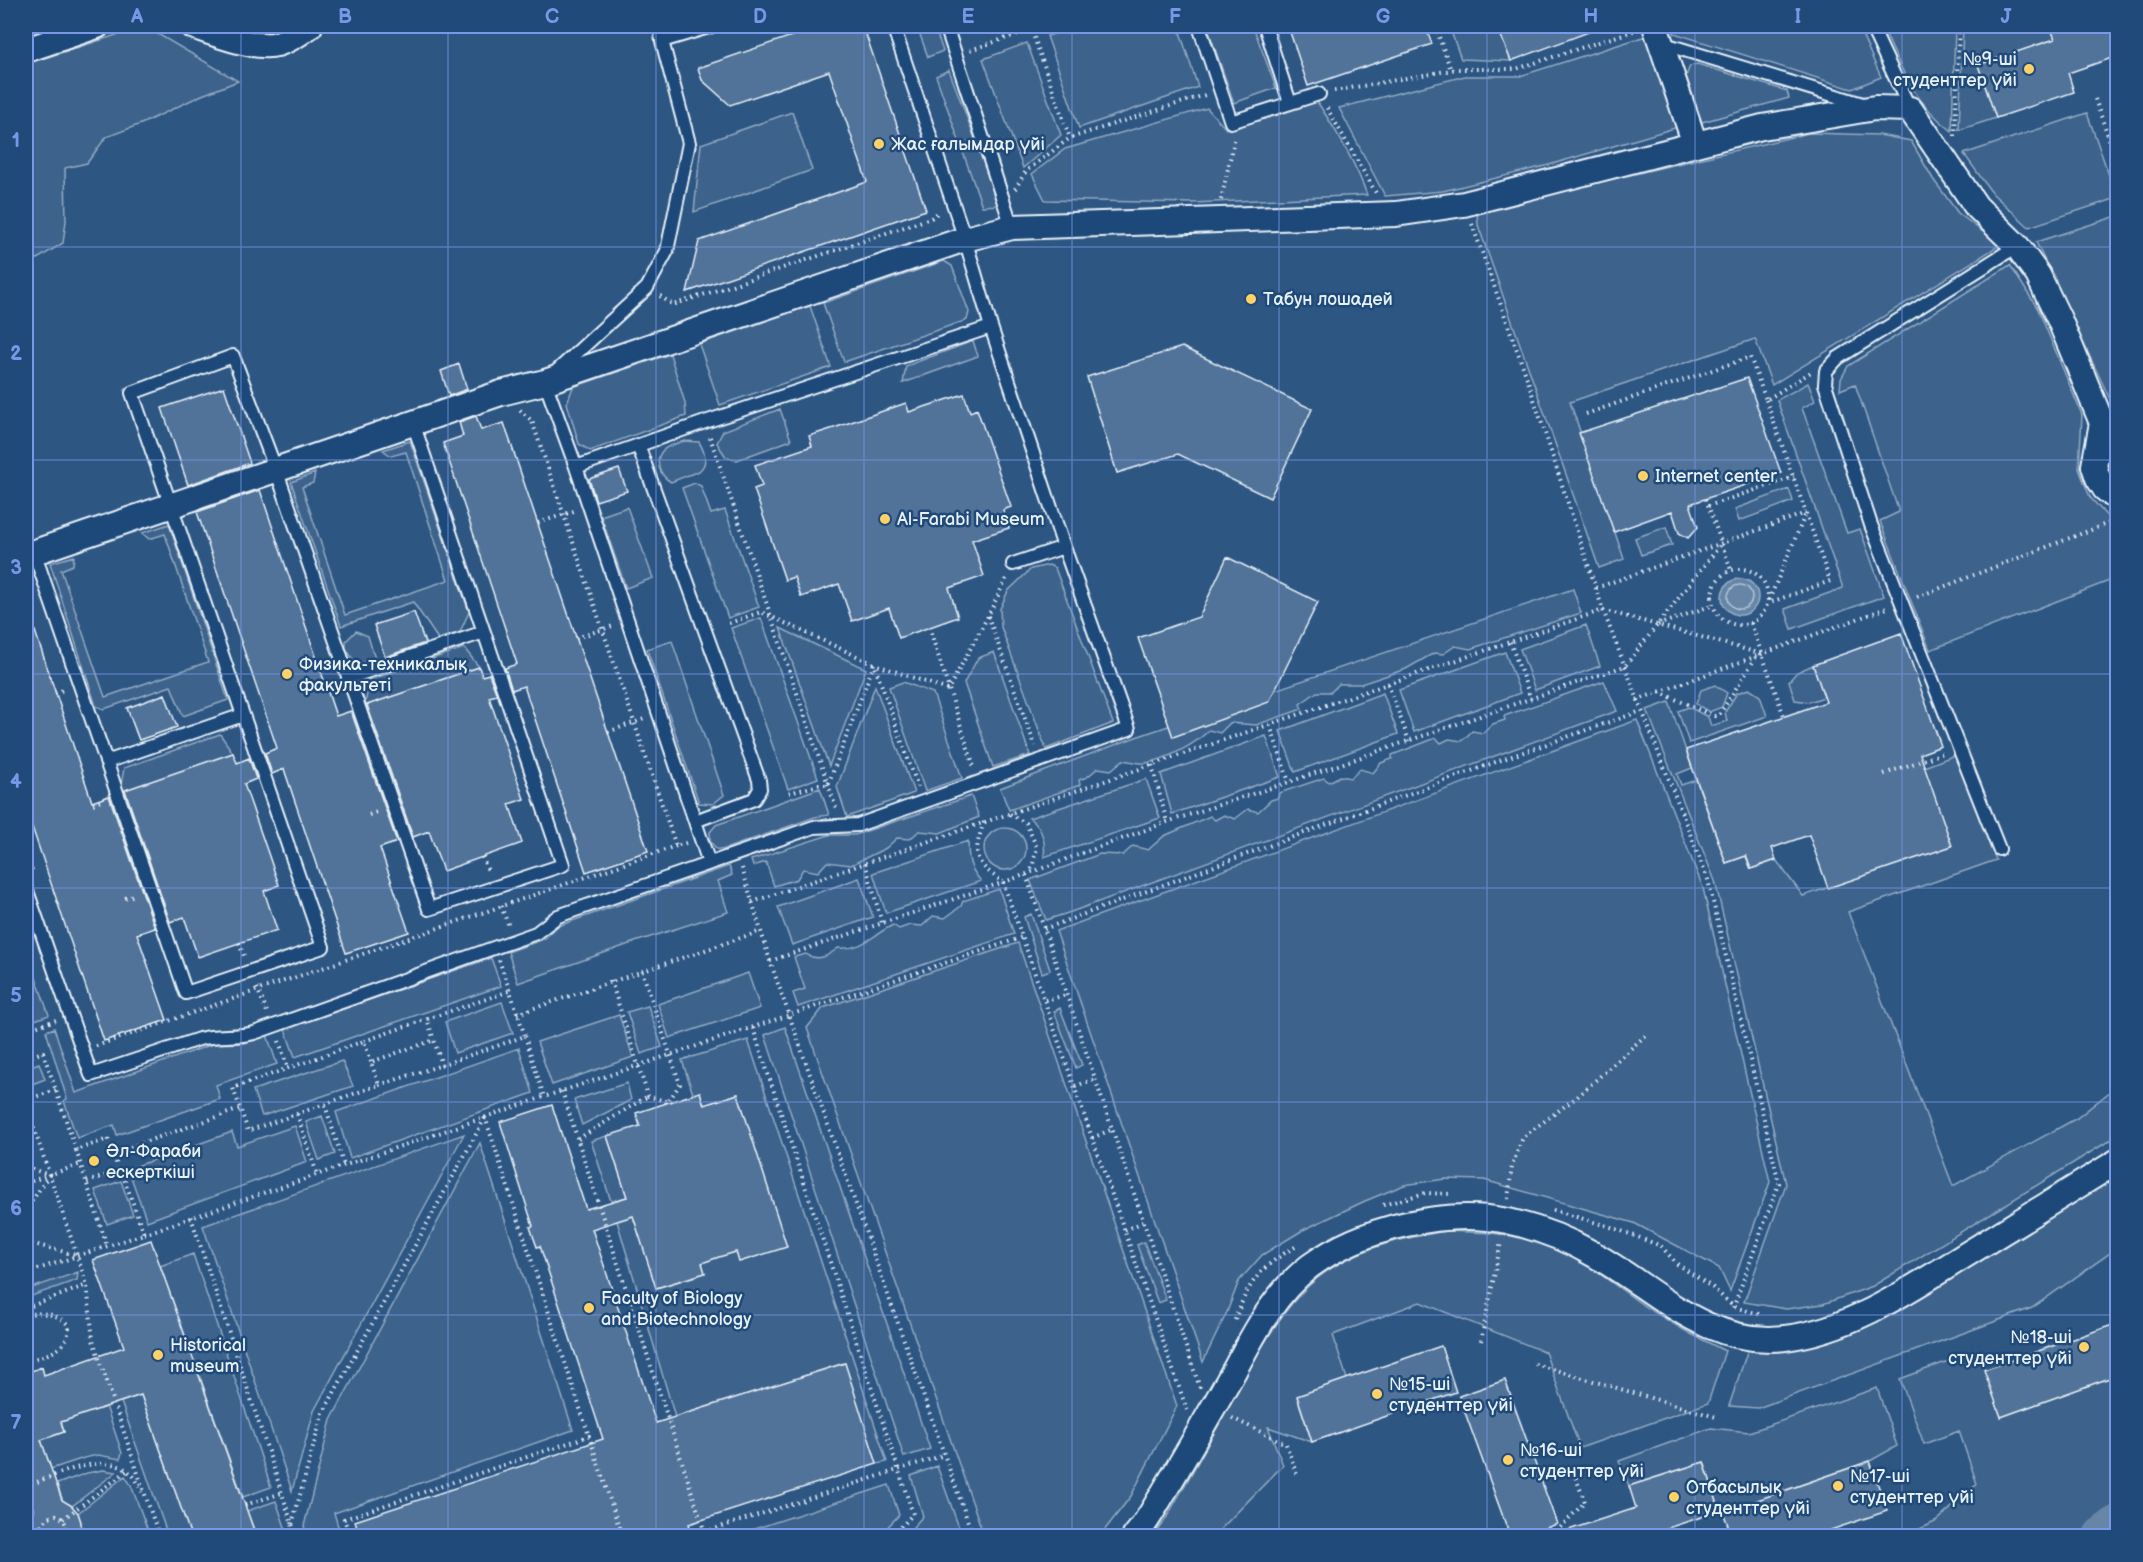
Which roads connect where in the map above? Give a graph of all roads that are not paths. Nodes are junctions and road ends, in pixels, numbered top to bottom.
1 (97, 26) edge
2 (192, 26) edge
3 (310, 26) edge
4 (660, 26) edge
5 (712, 26) edge
6 (893, 26) edge
7 (946, 26) edge
8 (1199, 26) edge
9 (1265, 26) edge
10 (1871, 26) edge
11 (1658, 34) edge
12 (662, 41) junction
13 (26, 50) edge
14 (1319, 94) road end
15 (1290, 103) junction
16 (1875, 108) junction
17 (1910, 109) junction
18 (1695, 144) junction
19 (1008, 216) junction
20 (965, 239) junction
21 (2017, 246) junction
22 (991, 327) junction
23 (545, 382) junction
24 (413, 423) junction
25 (2110, 429) edge
26 (638, 445) junction
27 (576, 467) junction
28 (275, 470) junction
29 (2118, 499) edge
30 (171, 506) junction
31 (1064, 547) junction
32 (30, 554) edge
33 (1012, 564) road end
34 (484, 632) junction
35 (348, 678) junction
36 (243, 714) junction
37 (106, 762) junction
38 (695, 821) junction
39 (1999, 849) dead end
40 (709, 863) junction
41 (26, 888) edge
42 (2118, 1161) edge
43 (1135, 1536) edge

1 - 13 street
2 - 3 street
4 - 12 lane
5 - 12 lane
6 - 20 lane
7 - 19 lane
8 - 15 lane
9 - 15 lane
10 - 17 lane
11 - 16 lane
11 - 18 street
12 - 23 lane
14 - 15 lane
16 - 17 street
16 - 18 street
17 - 21 street
18 - 19 street
19 - 20 street
20 - 22 lane
20 - 23 street
21 - 25 street
21 - 39 lane
22 - 26 lane
22 - 31 lane
23 - 24 street
23 - 27 lane
24 - 28 street
24 - 34 lane
25 - 29 street
26 - 27 lane
26 - 38 lane
27 - 38 lane
28 - 30 street
28 - 30 lane
28 - 35 lane
30 - 32 street
30 - 36 lane
31 - 33 lane
31 - 40 lane
32 - 37 lane
34 - 35 lane
34 - 35 lane
36 - 37 lane
36 - 37 lane
38 - 40 lane
40 - 41 lane
42 - 43 street

